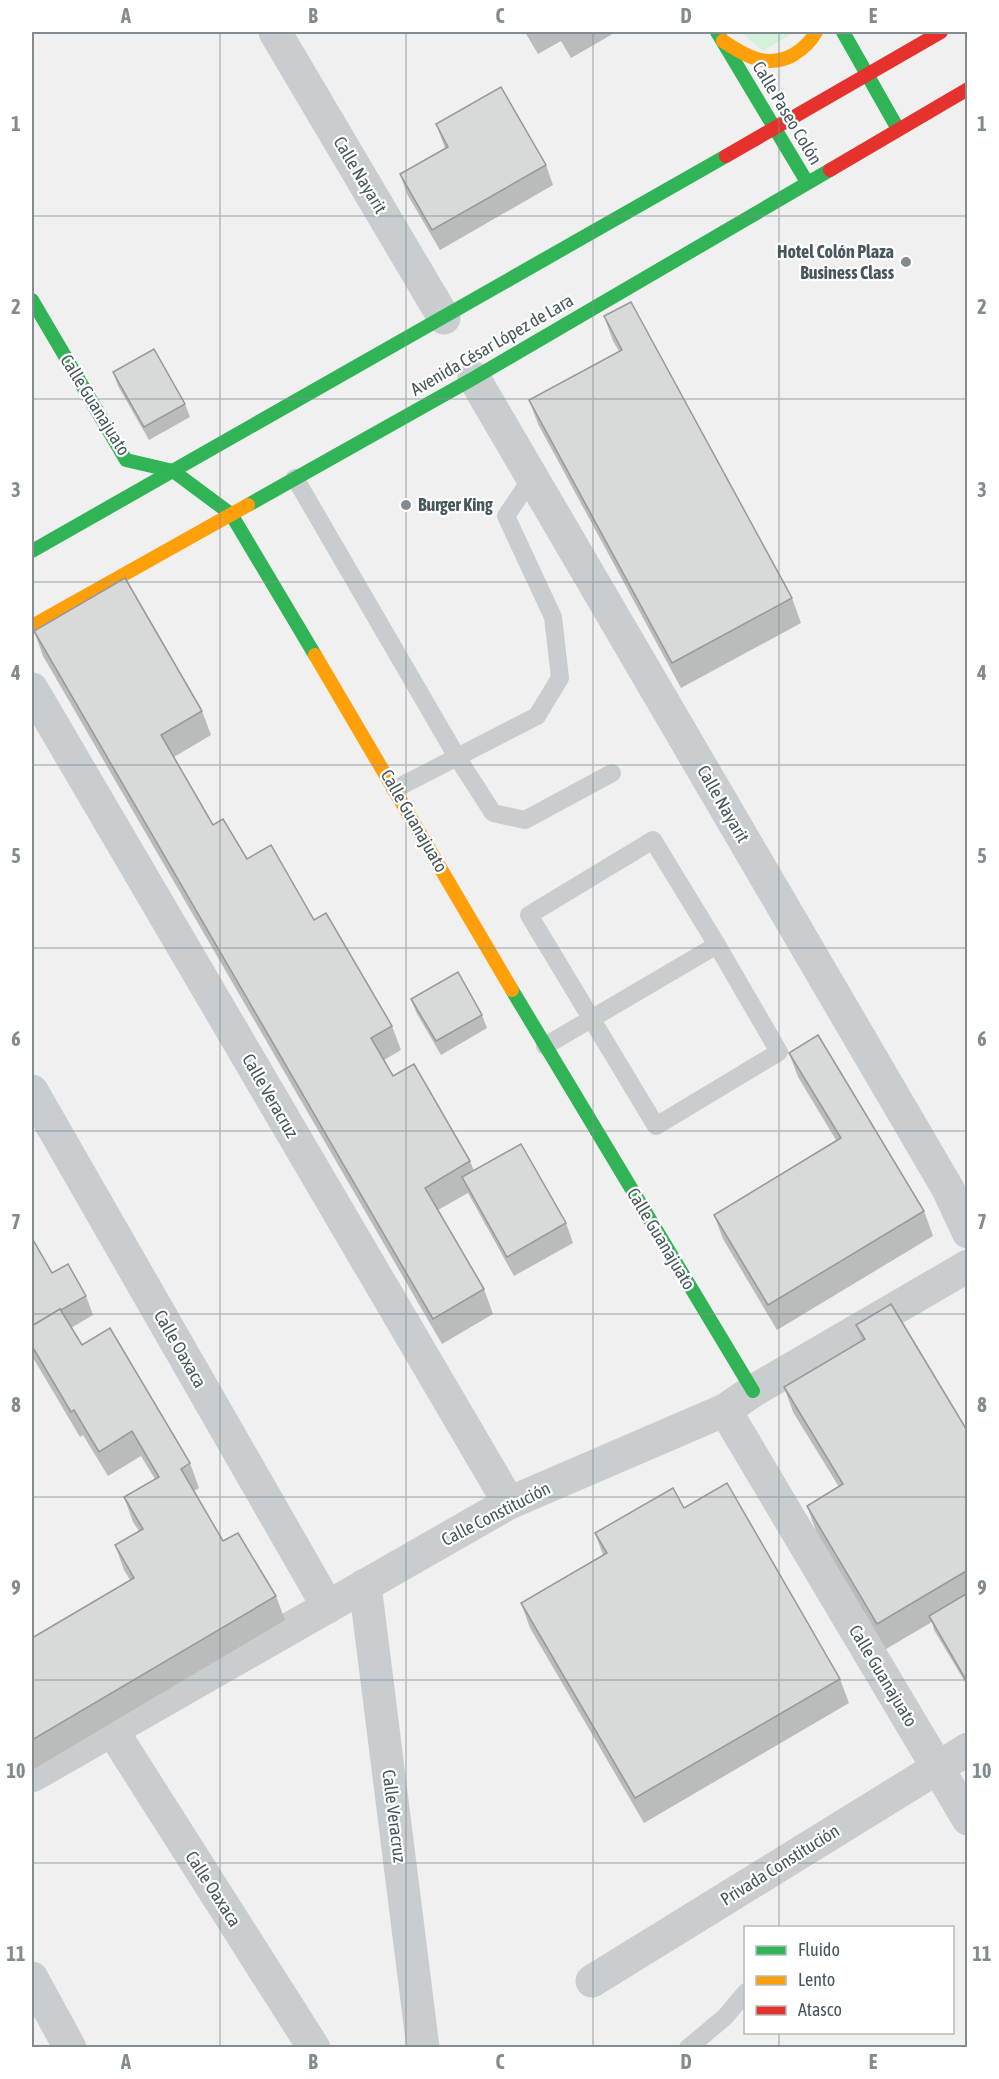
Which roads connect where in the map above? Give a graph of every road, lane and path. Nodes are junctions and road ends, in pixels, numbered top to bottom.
1 (275, 32) edge
2 (816, 32) edge
3 (843, 32) edge
4 (941, 32) edge
5 (720, 36) edge
6 (867, 73) junction
7 (968, 89) edge
8 (775, 128) junction
9 (898, 129) junction
10 (807, 182) junction
11 (32, 300) edge
12 (444, 318) junction
13 (474, 378) junction
14 (173, 471) junction
15 (533, 476) junction
16 (295, 478) junction
17 (231, 514) junction
18 (32, 551) edge
19 (32, 626) edge
20 (32, 689) edge
21 (457, 757) junction
22 (612, 773) dead end
23 (395, 789) junction
24 (717, 945) junction
25 (592, 1018) junction
26 (545, 1046) junction
27 (32, 1091) edge
28 (968, 1232) edge
29 (968, 1266) edge
30 (753, 1391) junction
31 (725, 1410) junction
32 (509, 1503) junction
33 (365, 1585) junction
34 (328, 1607) junction
35 (112, 1730) junction
36 (968, 1749) edge
37 (937, 1768) junction
38 (32, 1776) edge
39 (968, 1819) edge
40 (32, 1978) edge
41 (592, 1981) dead end
42 (744, 1994) edge
43 (70, 2048) edge
44 (314, 2048) edge
45 (423, 2048) edge
46 (688, 2048) edge

1 - 12 street, Calle Nayarit
2 - 5 main road
3 - 6 main road
4 - 6 main road
5 - 8 main road, Calle Paseo Colón
6 - 8 main road
6 - 9 main road
7 - 9 main road, Avenida César López de Lara
8 - 10 main road, Calle Paseo Colón
8 - 12 main road
9 - 10 main road, Avenida César López de Lara
10 - 13 main road, Avenida César López de Lara
11 - 14 main road, Calle Guanajuato
12 - 14 main road
13 - 15 street, Calle Nayarit
13 - 16 main road, Avenida César López de Lara
14 - 17 main road, Calle Guanajuato
14 - 18 main road
15 - 21 lane
15 - 28 street, Calle Nayarit
16 - 17 main road, Avenida César López de Lara
16 - 21 lane
17 - 19 main road, Avenida César López de Lara
17 - 23 main road, Calle Guanajuato
20 - 32 street, Calle Veracruz
21 - 22 lane
21 - 23 lane
23 - 26 main road, Calle Guanajuato
24 - 25 lane
24 - 25 lane
24 - 25 lane
25 - 26 lane
26 - 30 main road, Calle Guanajuato
27 - 34 street, Calle Oaxaca
29 - 30 street, Calle Constitución
30 - 31 street, Calle Constitución
31 - 32 street, Calle Constitución
31 - 37 street, Calle Guanajuato
32 - 33 street, Calle Constitución
33 - 34 street, Calle Constitución
33 - 45 street, Calle Veracruz
34 - 35 street, Calle Constitución
35 - 38 street, Calle Constitución
35 - 44 street, Calle Oaxaca
36 - 37 street, Privada Constitución
37 - 39 street, Calle Guanajuato
37 - 41 street, Privada Constitución
40 - 43 street
42 - 46 lane

